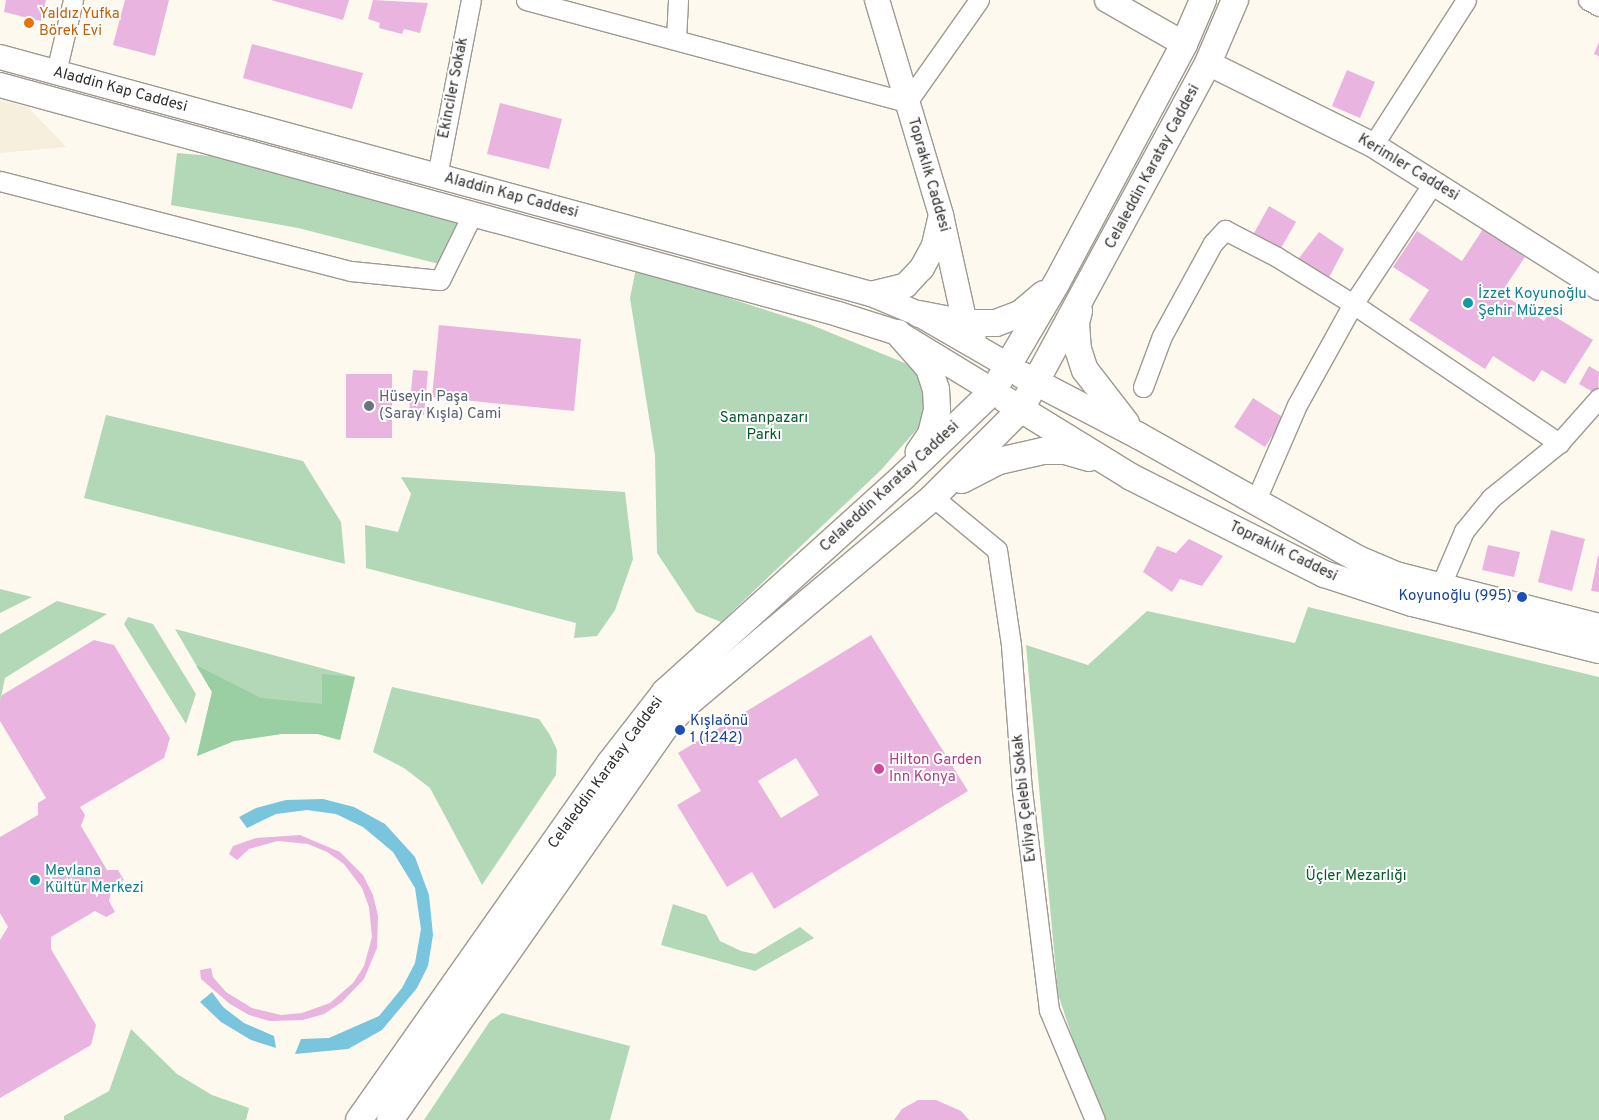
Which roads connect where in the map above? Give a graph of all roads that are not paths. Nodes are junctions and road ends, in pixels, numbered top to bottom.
1 (73, 0) edge
2 (471, 0) edge
3 (526, 0) edge
4 (678, 0) edge
5 (877, 0) edge
6 (979, 0) edge
7 (1108, 0) edge
8 (1203, 0) edge
9 (1236, 0) edge
10 (1466, 0) edge
11 (1588, 0) edge
12 (1599, 6) edge
13 (676, 38) junction
14 (1184, 44) junction
15 (0, 57) edge
16 (1208, 63) junction
17 (56, 72) junction
18 (0, 85) edge
19 (44, 98) junction
20 (907, 102) junction
21 (1373, 145) junction
22 (436, 176) junction
23 (0, 181) edge
24 (1433, 183) junction
25 (473, 213) junction
26 (941, 215) junction
27 (1056, 284) junction
28 (1599, 288) edge
29 (871, 294) junction
30 (1082, 300) junction
31 (1353, 304) junction
32 (919, 314) junction
33 (965, 323) junction
34 (898, 333) junction
35 (979, 348) junction
36 (1009, 366) junction
37 (1037, 384) junction
38 (1143, 387) dead end
39 (993, 391) junction
40 (1599, 398) edge
41 (1021, 410) junction
42 (1140, 436) junction
43 (1559, 443) junction
44 (1130, 476) junction
45 (903, 477) junction
46 (934, 497) junction
47 (1255, 502) junction
48 (1440, 587) junction
49 (1599, 628) edge
50 (1599, 650) edge
51 (359, 1120) edge
52 (390, 1120) edge
53 (1095, 1120) edge

1 - 17 street
2 - 22 street, Ekinciler Sokak
3 - 13 street
4 - 13 street
5 - 20 street, Topraklık Caddesi
6 - 20 street
7 - 14 street
8 - 14 main road, Celaleddin Karatay Caddesi
9 - 16 main road, Celaleddin Karatay Caddesi
10 - 21 street
11 - 12 street
13 - 20 street
14 - 27 main road, Celaleddin Karatay Caddesi
15 - 17 street, Aladdin Kap Caddesi
16 - 21 street, Kerimler Caddesi
16 - 30 main road, Celaleddin Karatay Caddesi
17 - 19 street
17 - 22 street, Aladdin Kap Caddesi
18 - 19 street, Aladdin Kap Caddesi
19 - 25 street, Aladdin Kap Caddesi
20 - 26 street, Topraklık Caddesi
21 - 24 street, Kerimler Caddesi
22 - 29 street, Aladdin Kap Caddesi
23 - 25 street
24 - 28 street, Kerimler Caddesi
24 - 31 street
25 - 34 street, Aladdin Kap Caddesi
26 - 29 street
26 - 33 street, Topraklık Caddesi
27 - 33 main road
27 - 36 main road, Celaleddin Karatay Caddesi
29 - 32 street, Aladdin Kap Caddesi
30 - 37 main road, Celaleddin Karatay Caddesi
30 - 42 main road
31 - 38 street
31 - 43 street
31 - 47 street
32 - 33 main road
32 - 35 street, Aladdin Kap Caddesi
33 - 35 street, Topraklık Caddesi
34 - 39 street, Aladdin Kap Caddesi
34 - 45 main road
35 - 36 street, Aladdin Kap Caddesi
36 - 37 main road, Topraklık Caddesi
36 - 39 main road, Celaleddin Karatay Caddesi
37 - 41 main road, Celaleddin Karatay Caddesi
37 - 42 main road, Topraklık Caddesi
39 - 41 main road, Topraklık Caddesi
39 - 45 main road, Celaleddin Karatay Caddesi
40 - 43 street
41 - 44 main road, Topraklık Caddesi
41 - 46 main road, Celaleddin Karatay Caddesi
42 - 47 main road, Topraklık Caddesi
43 - 48 street
44 - 46 main road
44 - 50 main road, Topraklık Caddesi
45 - 51 main road, Celaleddin Karatay Caddesi
46 - 52 main road, Celaleddin Karatay Caddesi
46 - 53 street, Evliya Çelebi Sokak
47 - 48 main road, Topraklık Caddesi
48 - 49 main road, Topraklık Caddesi

